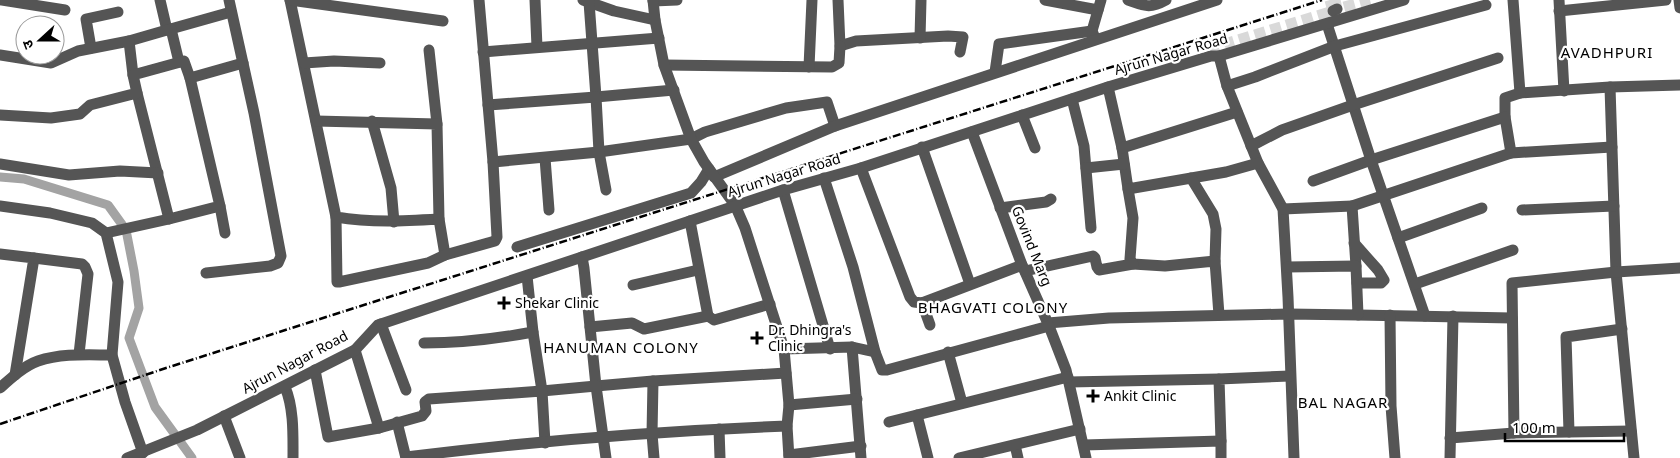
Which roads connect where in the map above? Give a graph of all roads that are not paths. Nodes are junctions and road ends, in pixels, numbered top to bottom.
1 (2, 0) edge
2 (160, 0) edge
3 (229, 0) edge
4 (290, 0) edge
5 (479, 0) edge
6 (536, 0) edge
7 (653, 0) edge
8 (677, 0) edge
9 (812, 0) edge
10 (838, 0) edge
11 (921, 0) edge
12 (1045, 0) edge
13 (1128, 0) edge
14 (1166, 0) edge
15 (1217, 0) edge
16 (1404, 0) edge
17 (1513, 0) edge
18 (1666, 0) edge
19 (1679, 0) edge
20 (586, 1) edge
21 (1099, 5) edge
22 (1486, 5) dead end
23 (1559, 6) edge
24 (1680, 8) edge
25 (65, 10) dead end
26 (118, 12) dead end
27 (231, 12) junction
28 (655, 20) junction
29 (443, 21) dead end
30 (1327, 24) junction
31 (169, 30) junction
32 (1094, 35) junction
33 (659, 38) junction
34 (920, 38) junction
35 (129, 41) junction
36 (592, 43) junction
37 (840, 46) junction
38 (1335, 46) junction
39 (537, 47) junction
40 (91, 48) junction
41 (429, 50) dead end
42 (483, 52) junction
43 (960, 52) dead end
44 (0, 54) edge
45 (1219, 56) junction
46 (1498, 58) dead end
47 (179, 62) junction
48 (243, 63) junction
49 (304, 63) junction
50 (380, 63) dead end
51 (664, 65) junction
52 (809, 67) junction
53 (995, 72) junction
54 (133, 75) junction
55 (190, 78) junction
56 (1680, 84) edge
57 (1227, 86) junction
58 (1108, 87) junction
59 (1610, 87) junction
60 (674, 90) junction
61 (1564, 91) junction
62 (137, 93) junction
63 (1520, 93) junction
64 (596, 97) junction
65 (1072, 99) junction
66 (1353, 104) junction
67 (488, 105) junction
68 (1238, 112) junction
69 (0, 115) edge
70 (1022, 115) junction
71 (1505, 117) junction
72 (316, 120) junction
73 (372, 121) junction
74 (437, 124) junction
75 (835, 126) junction
76 (972, 132) junction
77 (691, 139) junction
78 (1251, 146) junction
79 (922, 147) junction
80 (1612, 147) junction
81 (1035, 148) dead end
82 (1122, 148) junction
83 (599, 152) junction
84 (1511, 153) junction
85 (545, 158) junction
86 (1370, 160) junction
87 (493, 162) junction
88 (1258, 163) junction
89 (0, 164) edge
90 (1124, 164) junction
91 (861, 168) junction
92 (1086, 168) junction
93 (158, 173) junction
94 (712, 173) junction
95 (824, 178) junction
96 (1191, 178) junction
97 (1313, 180) dead end
98 (1128, 189) junction
99 (606, 190) dead end
100 (783, 190) junction
101 (1384, 196) junction
102 (1051, 199) dead end
103 (0, 206) edge
104 (220, 206) junction
105 (735, 206) junction
106 (1352, 206) junction
107 (1614, 206) junction
108 (1000, 208) junction
109 (1482, 208) dead end
110 (1283, 209) junction
111 (549, 210) dead end
112 (1522, 210) dead end
113 (336, 218) junction
114 (169, 219) junction
115 (439, 219) junction
116 (690, 221) junction
117 (394, 222) junction
118 (1091, 228) dead end
119 (108, 232) junction
120 (225, 232) dead end
121 (1398, 238) junction
122 (1354, 242) junction
123 (517, 247) dead end
124 (1513, 250) dead end
125 (0, 254) edge
126 (445, 255) junction
127 (582, 257) junction
128 (34, 258) junction
129 (1215, 261) junction
130 (1132, 264) junction
131 (1356, 266) junction
132 (1287, 267) junction
133 (1023, 268) junction
134 (1680, 268) edge
135 (698, 270) junction
136 (1616, 272) junction
137 (206, 274) dead end
138 (527, 276) junction
139 (1357, 283) junction
140 (970, 284) junction
141 (1415, 284) junction
142 (633, 285) dead end
143 (922, 303) junction
144 (770, 304) junction
145 (1288, 314) junction
146 (1219, 315) junction
147 (1358, 315) junction
148 (708, 316) junction
149 (1390, 316) junction
150 (1425, 316) junction
151 (1453, 316) junction
152 (1512, 318) junction
153 (381, 324) junction
154 (1049, 325) junction
155 (930, 326) dead end
156 (590, 327) junction
157 (1622, 330) junction
158 (533, 332) junction
159 (424, 343) dead end
160 (852, 347) junction
161 (784, 349) junction
162 (830, 349) junction
163 (355, 350) junction
164 (875, 352) junction
165 (948, 352) junction
166 (80, 354) junction
167 (112, 356) junction
168 (315, 370) junction
169 (786, 373) junction
170 (15, 375) junction
171 (1290, 376) junction
172 (1219, 379) junction
173 (1068, 380) junction
174 (653, 381) junction
175 (286, 386) junction
176 (596, 386) junction
177 (0, 388) edge
178 (406, 390) dead end
179 (542, 390) junction
180 (856, 399) junction
181 (962, 403) junction
182 (789, 405) junction
183 (917, 414) junction
184 (224, 416) junction
185 (397, 422) junction
186 (889, 422) dead end
187 (787, 426) junction
188 (380, 428) junction
189 (719, 429) junction
190 (1080, 429) junction
191 (1631, 431) junction
192 (1569, 432) junction
193 (652, 434) junction
194 (1514, 434) junction
195 (603, 438) junction
196 (1450, 438) junction
197 (1221, 441) junction
198 (545, 443) junction
199 (1015, 444) junction
200 (1084, 445) junction
201 (148, 451) junction
202 (861, 452) edge
203 (789, 456) edge
204 (127, 458) edge
205 (240, 458) edge
206 (293, 458) edge
207 (406, 458) edge
208 (606, 458) edge
209 (654, 458) edge
210 (720, 458) edge
211 (928, 458) edge
212 (959, 458) edge
213 (1018, 458) edge
214 (1086, 458) edge
215 (1221, 458) edge
216 (1294, 458) edge
217 (1395, 458) edge
218 (1450, 458) edge
219 (1634, 458) edge

1 - 25 street
2 - 31 street
3 - 27 street
4 - 29 street
4 - 49 street
5 - 42 street
6 - 39 street
7 - 8 street
7 - 28 street
9 - 52 street
10 - 37 street
11 - 34 street
12 - 21 street
13 - 14 street
15 - 32 street
16 - 30 street, Ajrun Nagar Road
17 - 63 street
18 - 23 street
19 - 24 street
20 - 28 street
20 - 36 street
21 - 32 street
22 - 38 street
23 - 61 street
26 - 40 street
27 - 31 street
27 - 48 street
28 - 33 street
30 - 38 street
30 - 45 street, Ajrun Nagar Road
31 - 35 street
31 - 47 street
32 - 53 street
32 - 53 street
33 - 36 street
33 - 51 street
34 - 37 street
34 - 43 street
35 - 40 street
35 - 54 street
36 - 39 street
36 - 64 street
37 - 52 street
38 - 57 street
38 - 66 street
39 - 42 street
40 - 44 street
41 - 74 street
42 - 67 street
45 - 57 street
45 - 58 street, Ajrun Nagar Road
46 - 66 street
47 - 54 street
47 - 55 street
48 - 55 street
48 - 137 street
49 - 50 street
49 - 72 street
51 - 52 street
51 - 60 street
53 - 75 street
54 - 62 street
55 - 104 street
56 - 59 street
57 - 68 street
58 - 65 street, Ajrun Nagar Road
58 - 82 street
59 - 61 street
59 - 80 street
60 - 64 street
60 - 77 street
61 - 63 street
62 - 69 street
62 - 93 street
63 - 71 street
64 - 67 street
64 - 83 street
65 - 70 street, Ajrun Nagar Road
65 - 92 street
66 - 78 street
66 - 86 street
67 - 87 street
68 - 78 street
68 - 82 street
70 - 76 street, Ajrun Nagar Road
70 - 81 street
71 - 84 street
71 - 86 street
72 - 73 street
72 - 113 street
73 - 74 street
73 - 117 street
74 - 115 street
75 - 77 street
75 - 94 street
76 - 79 street, Ajrun Nagar Road
76 - 108 street, Govind Marg
77 - 83 street
77 - 94 street
78 - 88 street
79 - 91 street, Ajrun Nagar Road
79 - 140 street
80 - 84 street
80 - 107 street
82 - 90 street
83 - 85 street
83 - 99 street
84 - 101 street
85 - 87 street
85 - 111 street
86 - 97 street
86 - 101 street
87 - 126 street
88 - 96 street
88 - 110 street
89 - 93 street
90 - 92 street
90 - 98 street
91 - 95 street, Ajrun Nagar Road
91 - 143 street
92 - 118 street
93 - 114 street
94 - 105 street
94 - 123 street
95 - 100 street, Ajrun Nagar Road
95 - 164 street
96 - 98 street
96 - 129 street
98 - 130 street
100 - 105 street, Ajrun Nagar Road
100 - 162 street
101 - 106 street
101 - 121 street
102 - 108 street
103 - 119 street
104 - 114 street
104 - 120 street
105 - 116 street, Ajrun Nagar Road
105 - 144 street
106 - 110 street
106 - 122 street
107 - 112 street
107 - 136 street
108 - 133 street, Govind Marg
109 - 121 street
110 - 132 street
113 - 117 street
113 - 126 street
114 - 119 street
115 - 117 street
115 - 126 street
116 - 127 street, Ajrun Nagar Road
116 - 135 street
119 - 167 street
121 - 141 street
122 - 131 street
122 - 139 street
124 - 141 street
125 - 128 street
127 - 138 street, Ajrun Nagar Road
127 - 156 street
128 - 166 street
128 - 170 street
129 - 130 street
129 - 146 street
130 - 133 street
131 - 132 street
131 - 139 street
132 - 145 street
133 - 140 street
133 - 154 street, Govind Marg
134 - 136 street
135 - 142 street
135 - 148 street
136 - 152 street
136 - 157 street
138 - 153 street, Ajrun Nagar Road
138 - 158 street
139 - 147 street
140 - 143 street
141 - 150 street
143 - 155 street
144 - 148 street
144 - 161 street
145 - 146 street
145 - 147 street
145 - 171 street
146 - 154 street
147 - 149 street
148 - 156 street
149 - 150 street
149 - 217 street
150 - 151 street
151 - 152 street
151 - 196 street
152 - 194 street
153 - 163 street, Ajrun Nagar Road
153 - 178 street
154 - 165 street
154 - 173 street, Govind Marg
156 - 176 street
157 - 191 street
157 - 192 street
158 - 159 street
158 - 179 street
160 - 162 street
160 - 164 street
160 - 180 street
161 - 162 street
161 - 169 street
163 - 168 street, Ajrun Nagar Road
163 - 188 street
164 - 165 street
165 - 181 street
166 - 167 street
166 - 170 street
167 - 201 street
168 - 175 street, Ajrun Nagar Road
168 - 188 street
169 - 174 street
169 - 182 street
170 - 177 street
171 - 172 street
171 - 216 street
172 - 173 street
172 - 197 street
173 - 181 street
173 - 190 street, Govind Marg
174 - 176 street
174 - 193 street
175 - 184 street, Ajrun Nagar Road
175 - 206 street
176 - 179 street
176 - 195 street
179 - 185 street
179 - 198 street
180 - 182 street
180 - 202 street
181 - 183 street
182 - 187 street
183 - 186 street
183 - 211 street
184 - 201 street, Ajrun Nagar Road
184 - 205 street
185 - 188 street
185 - 207 street
187 - 189 street
187 - 203 street
189 - 193 street
189 - 210 street
190 - 199 street
190 - 200 street, Govind Marg
191 - 192 street
191 - 219 street
192 - 194 street
193 - 195 street
193 - 209 street
194 - 196 street
195 - 198 street
195 - 208 street
196 - 218 street
197 - 200 street
197 - 215 street
198 - 207 street
199 - 212 street
199 - 213 street
200 - 214 street, Govind Marg
201 - 204 street, Ajrun Nagar Road
202 - 203 street

